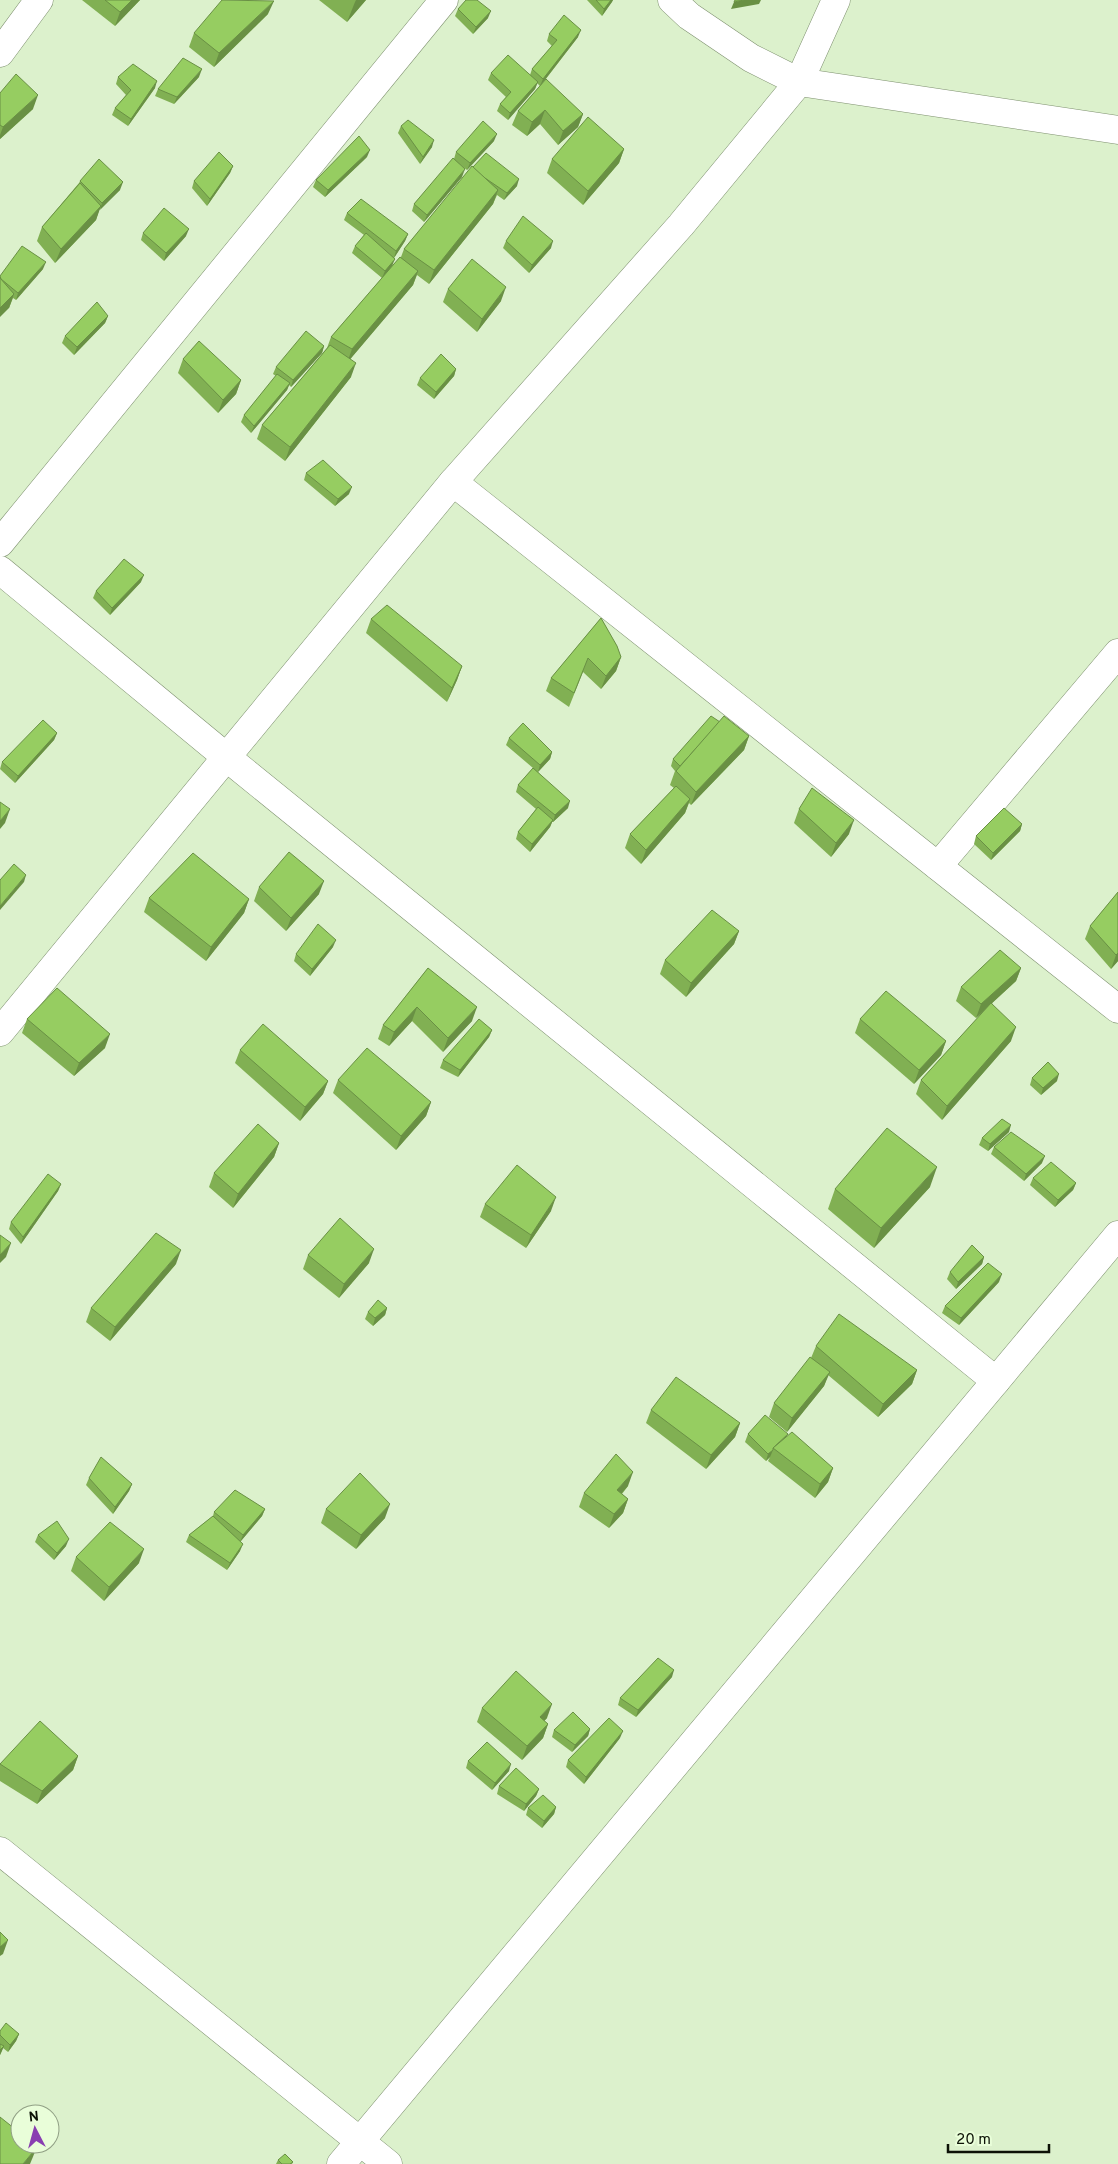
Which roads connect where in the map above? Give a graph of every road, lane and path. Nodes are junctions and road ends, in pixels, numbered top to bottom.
1 (39, 0) edge
2 (444, 0) edge
3 (672, 0) edge
4 (836, 0) edge
5 (0, 53) edge
6 (799, 82) junction
7 (1118, 130) edge
8 (452, 482) junction
9 (0, 543) edge
10 (0, 570) edge
11 (1118, 653) edge
12 (225, 756) junction
13 (938, 866) junction
14 (1118, 1008) edge
15 (0, 1032) edge
16 (1118, 1235) edge
17 (996, 1381) junction
18 (0, 1851) edge
19 (360, 2141) junction
20 (342, 2164) edge
21 (388, 2164) edge

1 - 5 street
2 - 9 street
3 - 6 street
4 - 6 street
6 - 7 street
6 - 8 street
8 - 12 street
8 - 13 street
10 - 12 street
11 - 13 street
12 - 15 street
12 - 17 street
13 - 14 street
16 - 17 street
17 - 19 street
18 - 19 street
19 - 20 street
19 - 21 street

